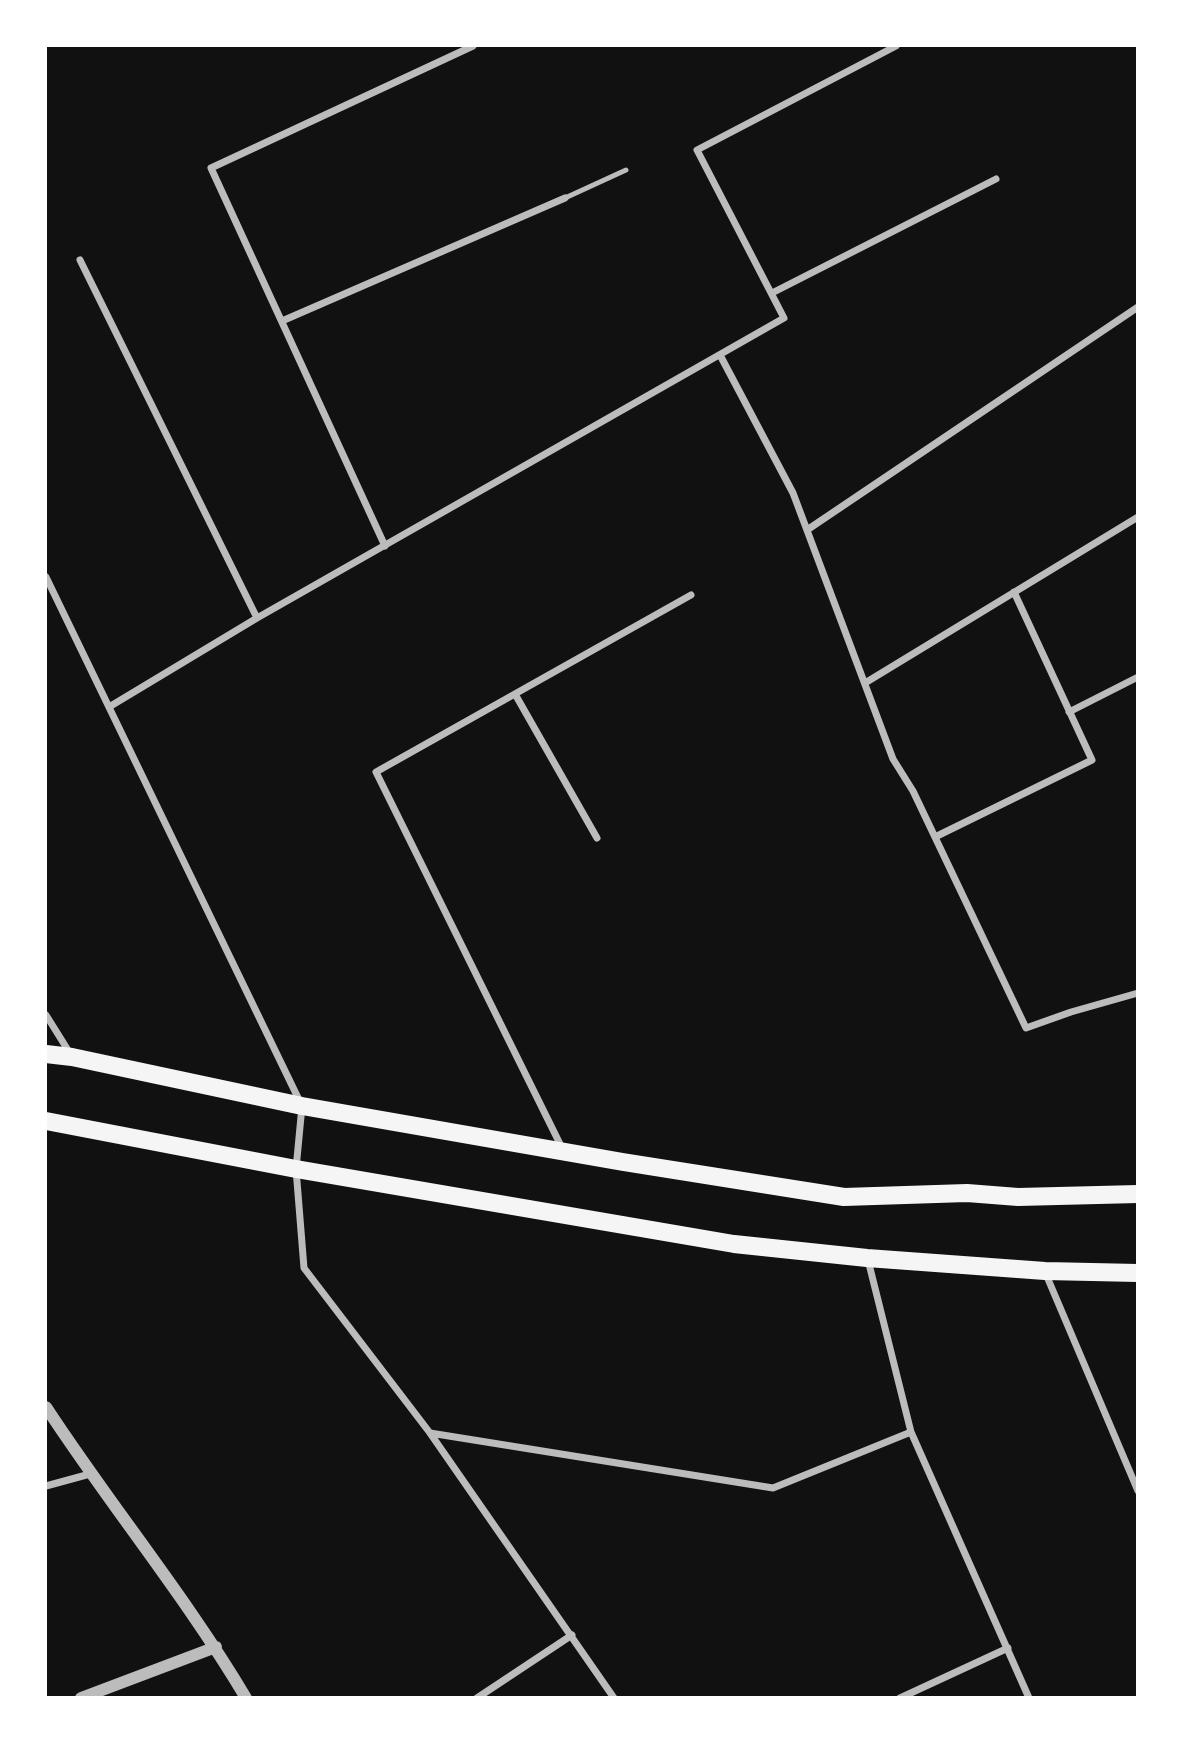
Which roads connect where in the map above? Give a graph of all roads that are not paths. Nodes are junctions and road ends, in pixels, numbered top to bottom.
1 (473, 46) edge
2 (896, 46) edge
3 (626, 170) dead end
4 (996, 179) dead end
5 (565, 198) joint
6 (80, 260) dead end
7 (772, 293) junction
8 (1138, 307) edge
9 (282, 321) junction
10 (720, 355) junction
11 (1138, 517) edge
12 (807, 530) junction
13 (385, 546) junction
14 (46, 577) edge
15 (1014, 592) junction
16 (691, 595) dead end
17 (257, 618) junction
18 (1138, 677) edge
19 (864, 683) junction
20 (515, 694) junction
21 (109, 707) junction
22 (1069, 712) junction
23 (935, 837) junction
24 (597, 838) dead end
25 (1138, 993) edge
26 (46, 1015) edge
27 (46, 1054) edge
28 (72, 1057) junction
29 (302, 1106) junction
30 (46, 1121) edge
31 (564, 1152) junction
32 (296, 1169) junction
33 (1138, 1194) edge
34 (867, 1258) junction
35 (1045, 1271) junction
36 (1138, 1273) edge
37 (46, 1407) edge
38 (911, 1432) junction
39 (430, 1433) junction
40 (90, 1474) junction
41 (46, 1486) edge
42 (1138, 1491) edge
43 (572, 1635) junction
44 (216, 1647) junction
45 (1008, 1648) junction
46 (81, 1698) edge
47 (246, 1698) edge
48 (477, 1698) edge
49 (614, 1698) edge
50 (900, 1698) edge
51 (1029, 1698) edge

1 - 9 street
2 - 7 street
3 - 5 lane
4 - 7 street
5 - 9 street
6 - 17 street
7 - 10 street
8 - 12 street
9 - 13 street
10 - 12 street
10 - 13 street
11 - 15 street
12 - 19 street
13 - 17 street
14 - 21 street
15 - 19 street
15 - 22 street
16 - 20 street
17 - 21 street
18 - 22 street
19 - 23 street
20 - 24 street
20 - 31 street
21 - 29 street
22 - 23 street
23 - 25 street
26 - 28 street
27 - 28 main road
28 - 29 main road
29 - 31 main road
29 - 32 street
30 - 32 main road
31 - 33 main road
32 - 34 main road
32 - 39 street
34 - 35 main road
34 - 38 street
35 - 36 main road
35 - 42 street
37 - 40 street
38 - 39 street
38 - 45 street
39 - 43 street
40 - 41 street
40 - 44 street
43 - 48 street
43 - 49 street
44 - 46 street
44 - 47 street
45 - 50 street
45 - 51 street

